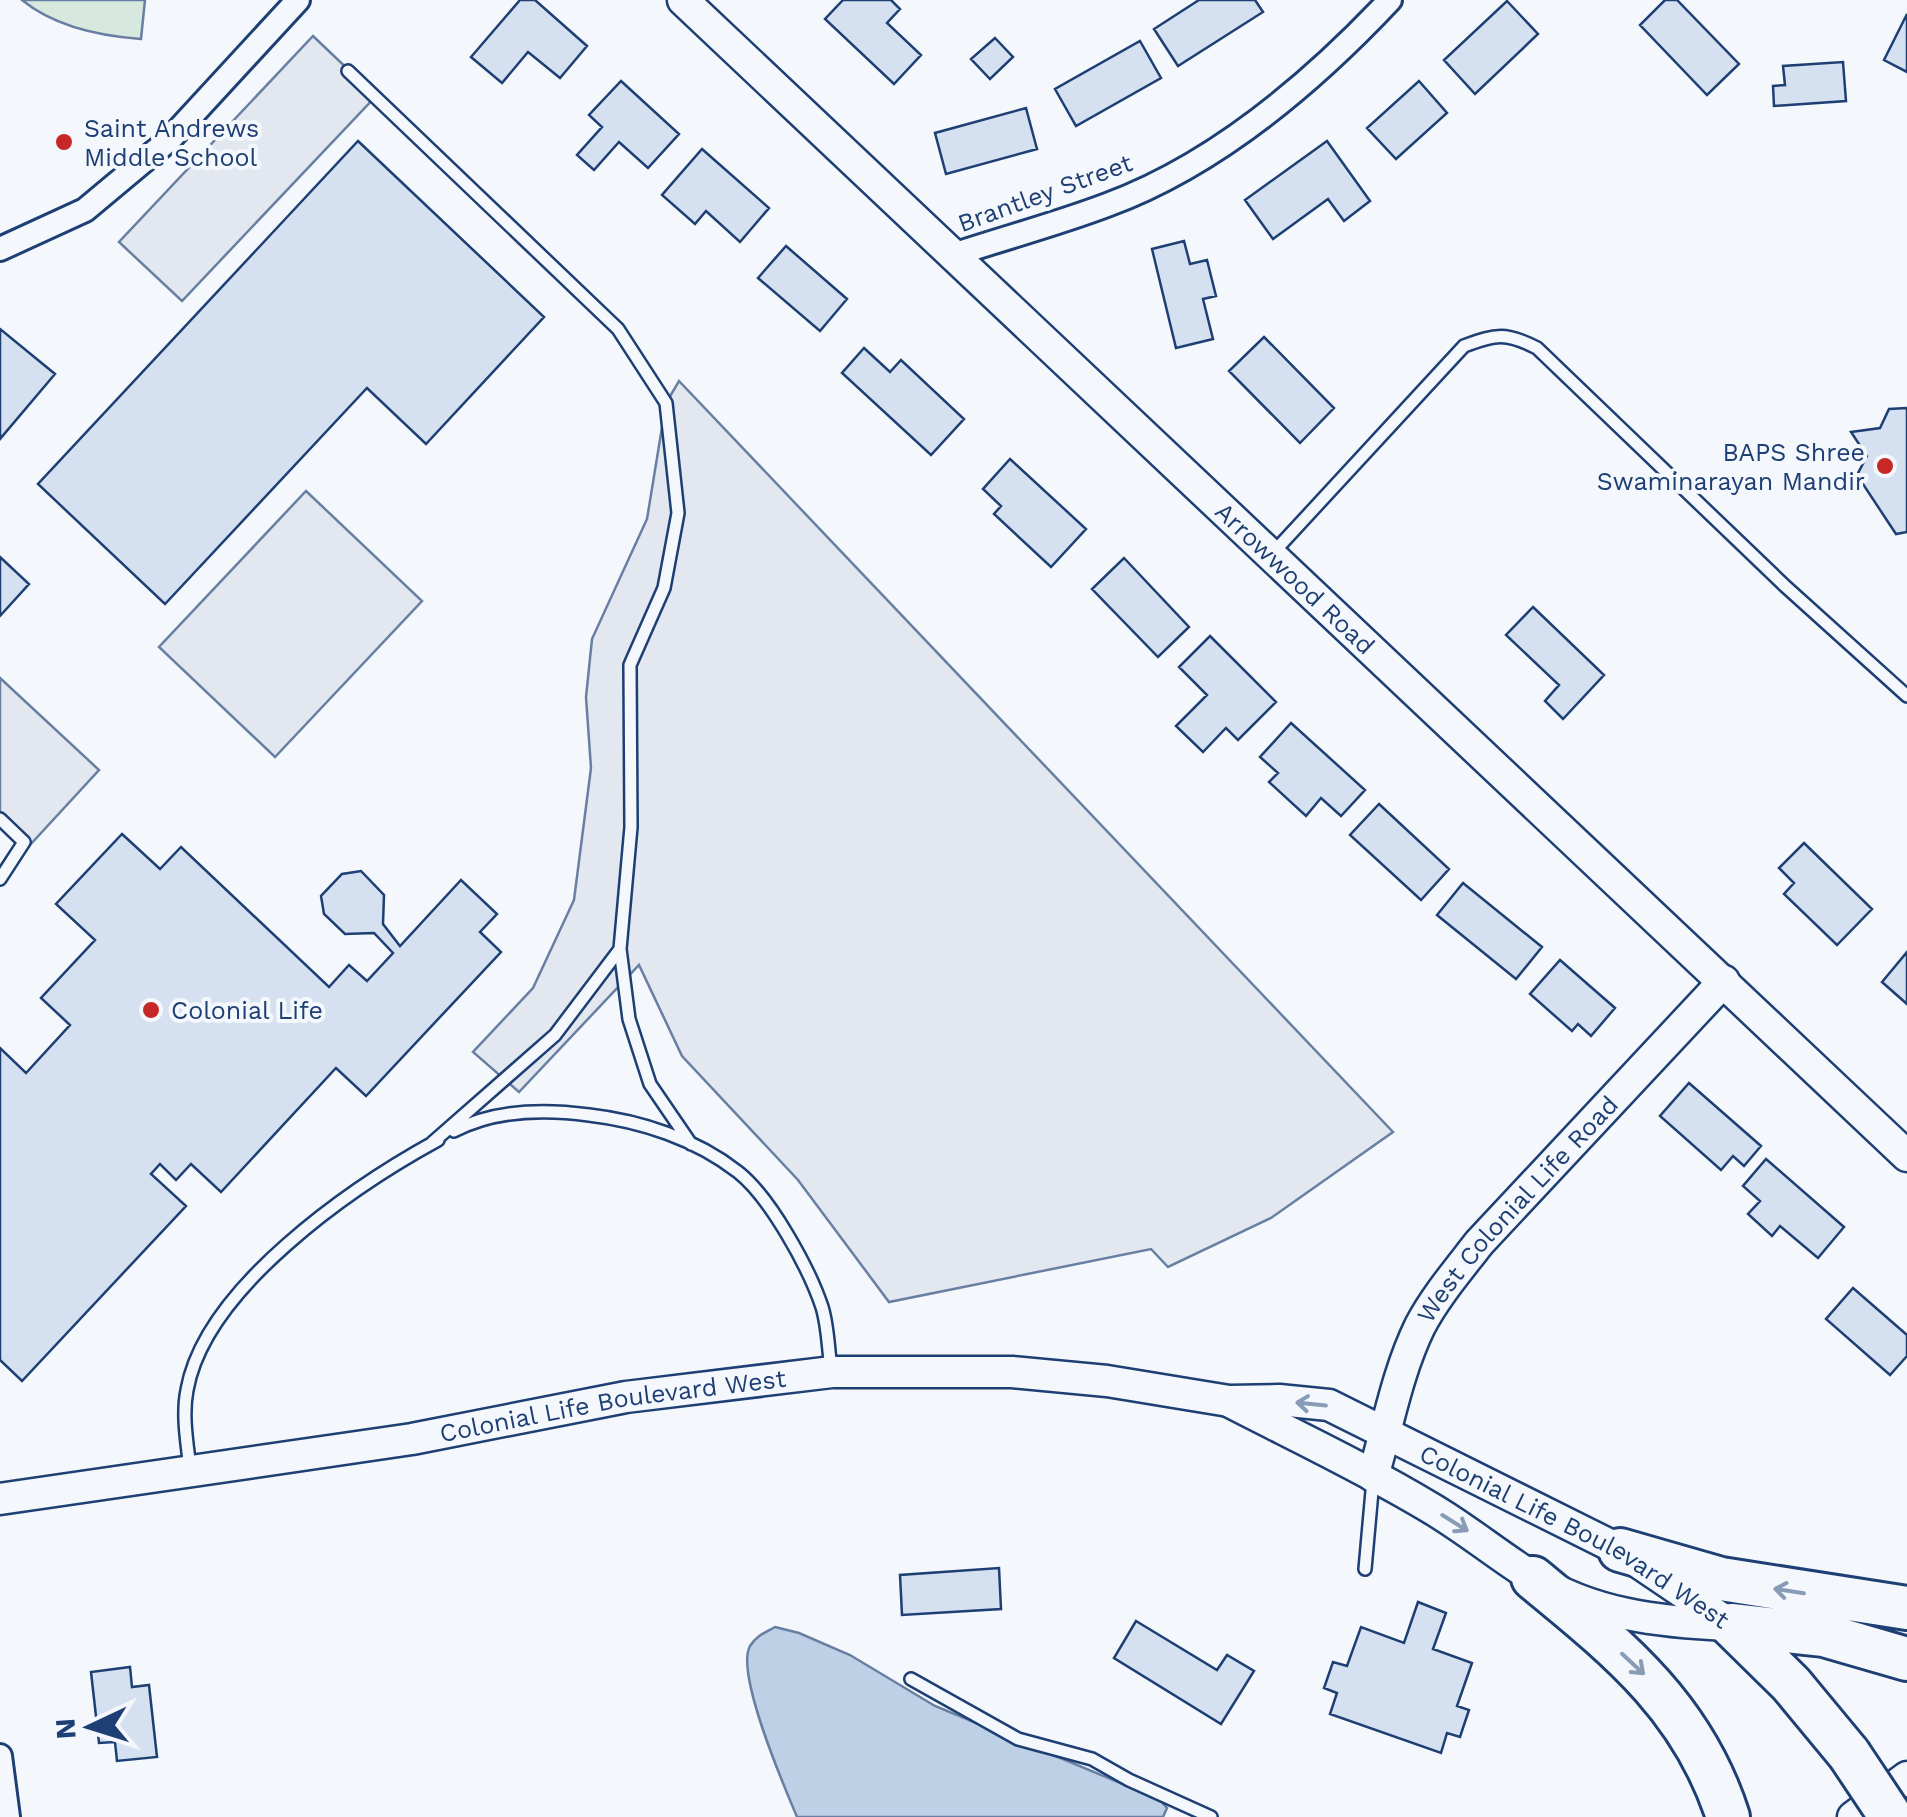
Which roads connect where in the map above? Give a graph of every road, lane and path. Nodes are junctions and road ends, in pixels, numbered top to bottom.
1 (298, 0) edge
2 (683, 0) edge
3 (1390, 0) edge
4 (348, 70) dead end
5 (0, 249) edge
6 (953, 255) junction
7 (1272, 554) junction
8 (1907, 696) edge
9 (0, 819) edge
10 (0, 879) edge
11 (620, 948) junction
12 (1724, 982) junction
13 (432, 1143) junction
14 (692, 1144) junction
15 (1907, 1156) edge
16 (832, 1372) junction
17 (1230, 1401) junction
18 (1387, 1432) junction
19 (190, 1469) junction
20 (1374, 1476) junction
21 (0, 1498) edge
22 (1620, 1550) junction
23 (1365, 1569) dead end
24 (1533, 1578) junction
25 (1896, 1607) edge
26 (1731, 1624) junction
27 (1900, 1657) edge
28 (911, 1680) dead end
29 (0, 1756) edge
30 (1907, 1777) edge
31 (8, 1817) edge
32 (1211, 1817) edge
33 (1728, 1817) edge
34 (1853, 1817) edge
35 (1891, 1817) edge

1 - 5 street
2 - 6 street, Arrowwood Road
3 - 6 street, Brantley Street
4 - 11 lane
6 - 7 street, Arrowwood Road
7 - 8 lane
7 - 12 street, Arrowwood Road
9 - 10 lane
11 - 13 lane
11 - 14 lane
12 - 15 street, Arrowwood Road
12 - 18 street, West Colonial Life Road
13 - 14 lane
13 - 19 lane
14 - 16 lane
16 - 17 street, Colonial Life Boulevard West
16 - 19 street, Colonial Life Boulevard West
18 -> 17 street, Colonial Life Boulevard West
17 - 20 street, Colonial Life Boulevard West
18 - 20 street, West Colonial Life Road
18 - 22 street, Colonial Life Boulevard West
19 - 21 street, Colonial Life Boulevard West
20 - 23 lane
20 -> 24 street, Colonial Life Boulevard West
25 -> 22 highway
22 - 26 street, Colonial Life Boulevard West
24 - 26 street, Colonial Life Boulevard West
24 -> 33 highway
26 - 27 highway
26 - 35 highway, bridge
28 - 32 lane
29 - 31 street
30 - 34 street

